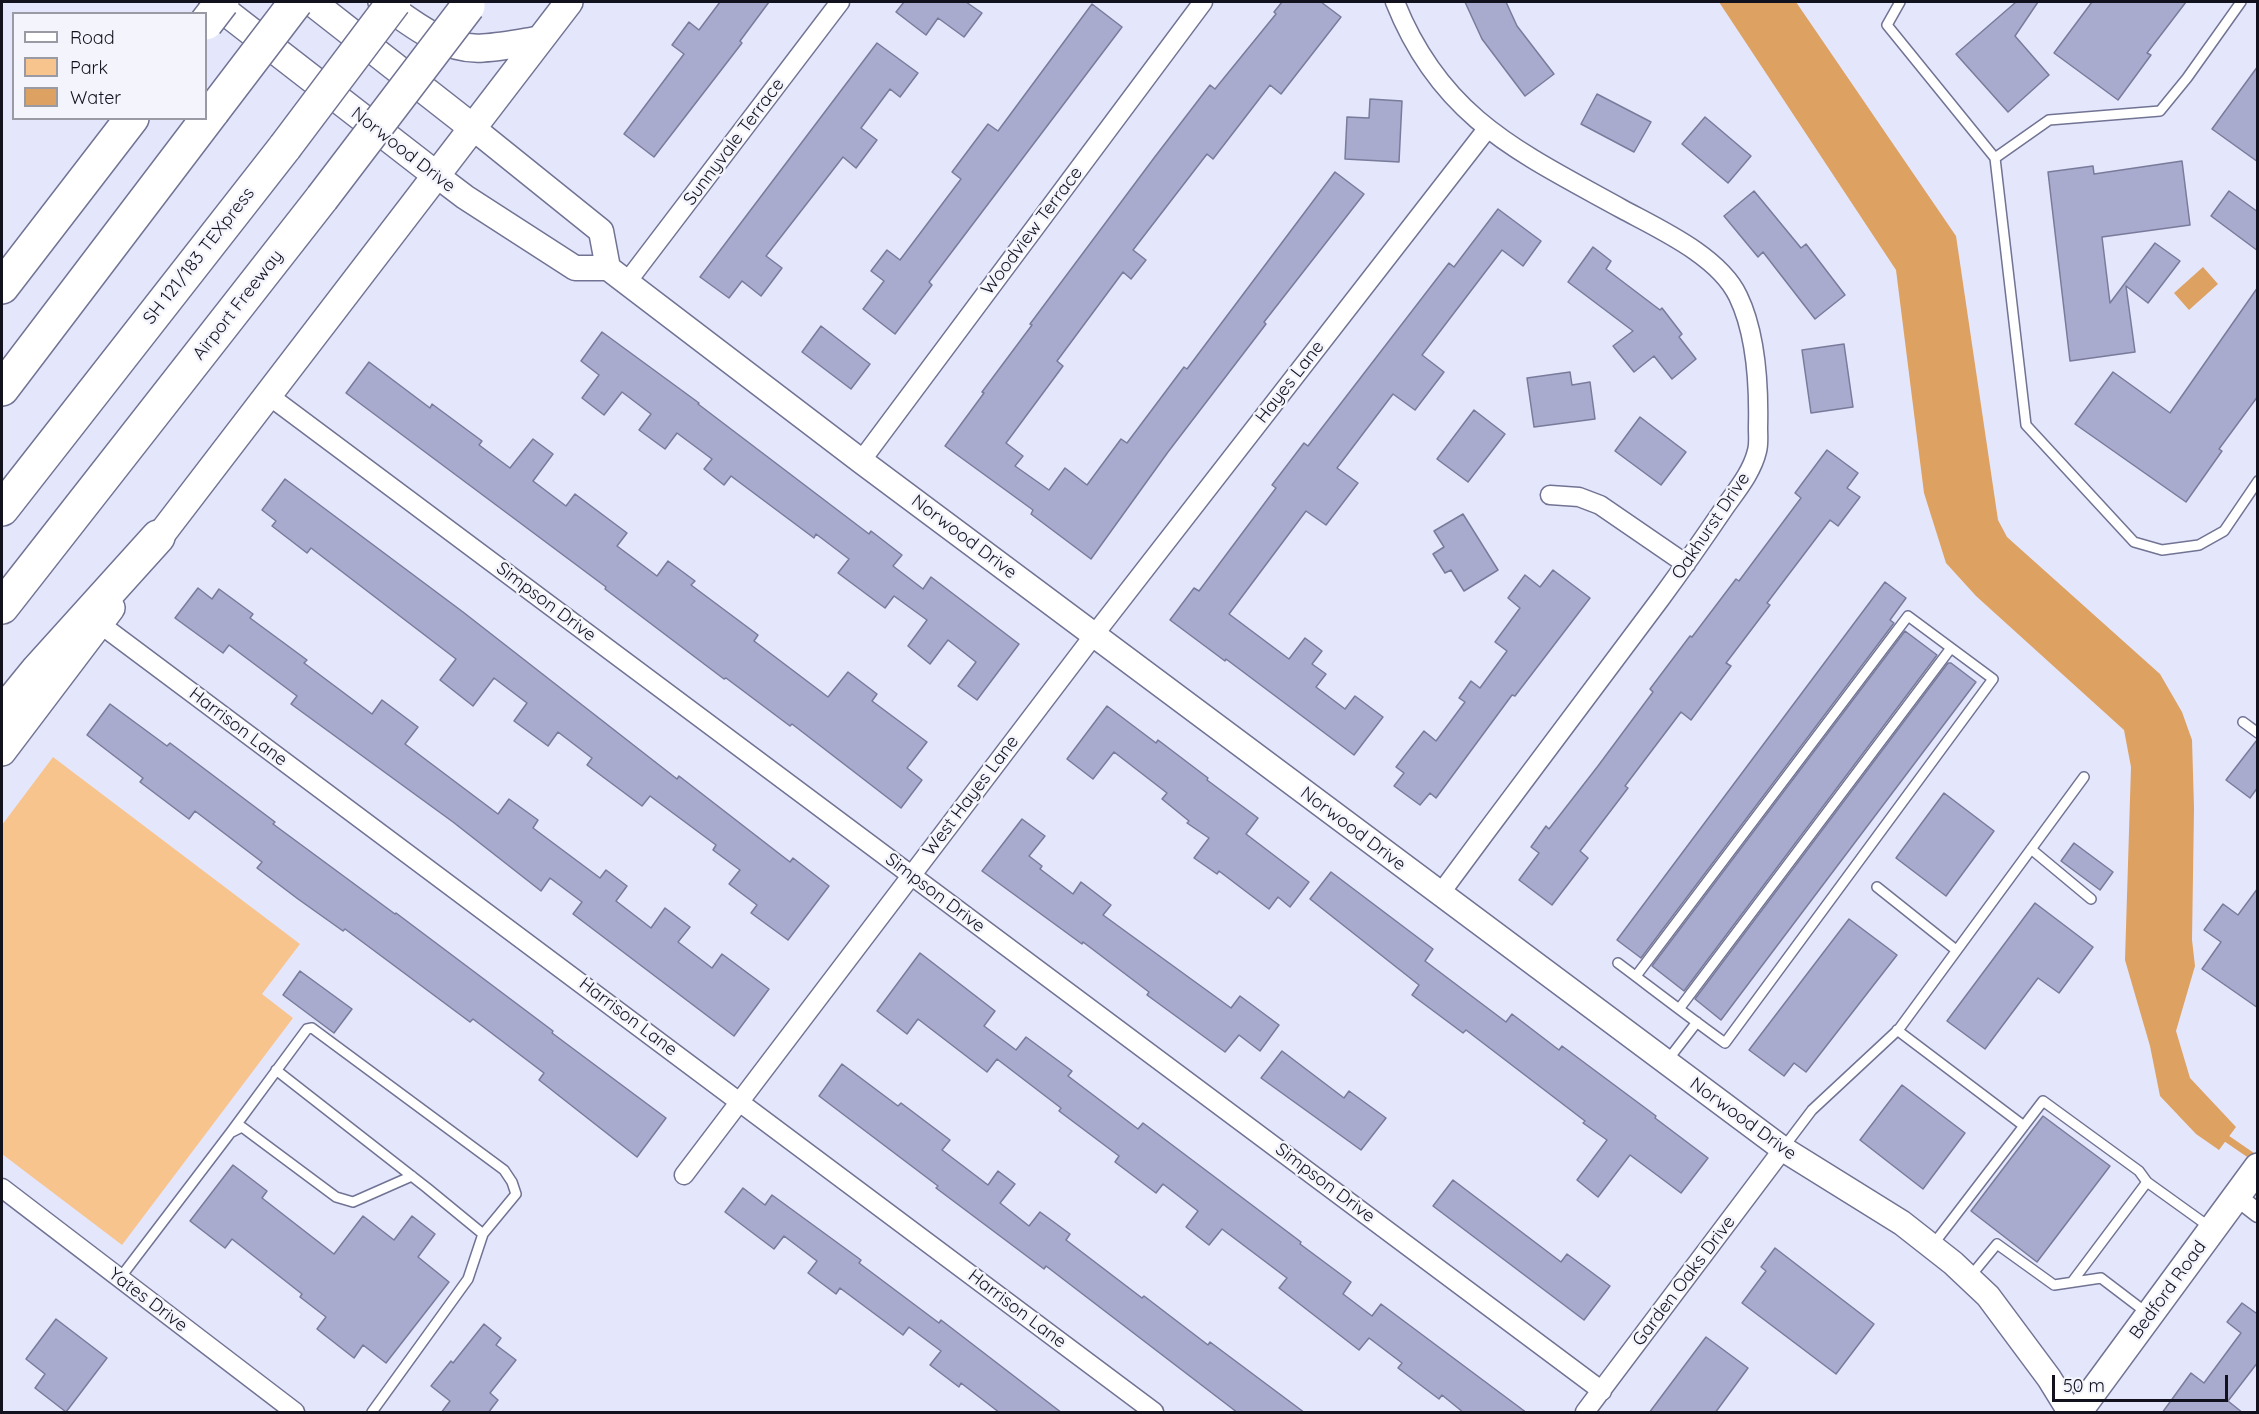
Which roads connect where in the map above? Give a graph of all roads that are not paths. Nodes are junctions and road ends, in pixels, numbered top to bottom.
1 (213, 2) edge
2 (222, 2) edge
3 (296, 2) edge
4 (312, 2) edge
5 (382, 2) edge
6 (394, 2) edge
7 (569, 2) edge
8 (840, 2) edge
9 (1203, 2) edge
10 (1395, 2) edge
11 (1900, 2) edge
12 (2241, 2) edge
13 (470, 4) edge
14 (207, 22) edge
15 (539, 40) junction
16 (207, 119) edge
17 (130, 120) edge
18 (206, 120) edge
19 (472, 128) junction
20 (1487, 129) junction
21 (1995, 158) junction
22 (436, 175) junction
23 (608, 268) junction
24 (627, 282) junction
25 (2, 286) edge
26 (2, 389) edge
27 (268, 395) junction
28 (861, 461) junction
29 (2258, 481) edge
30 (1550, 495) dead end
31 (2, 509) edge
32 (158, 537) junction
33 (1686, 564) junction
34 (2, 608) edge
35 (100, 624) junction
36 (1094, 635) junction
37 (1951, 648) junction
38 (2, 714) edge
39 (2243, 722) dead end
40 (2258, 733) edge
41 (2, 752) edge
42 (2084, 777) dead end
43 (2031, 849) junction
44 (911, 875) junction
45 (1877, 887) dead end
46 (1440, 894) junction
47 (2091, 899) dead end
48 (1956, 950) junction
49 (1618, 963) dead end
50 (1635, 976) junction
51 (1679, 1009) junction
52 (1697, 1022) junction
53 (1897, 1030) junction
54 (1666, 1063) junction
55 (276, 1070) junction
56 (740, 1101) junction
57 (2024, 1126) junction
58 (231, 1132) junction
59 (1783, 1149) junction
60 (684, 1174) dead end
61 (412, 1176) junction
62 (2248, 1180) edge
63 (2147, 1182) junction
64 (2, 1189) edge
65 (2258, 1213) edge
66 (2212, 1229) junction
67 (483, 1234) junction
68 (1932, 1246) junction
69 (120, 1278) junction
70 (1969, 1278) junction
71 (2072, 1282) junction
72 (2149, 1315) junction
73 (1602, 1391) junction
74 (295, 1413) edge
75 (372, 1413) edge
76 (1154, 1413) edge
77 (1586, 1413) edge
78 (2070, 1413) edge
79 (2078, 1413) edge

1 - 22 main road, Norwood Drive
2 - 14 highway, bridge
3 - 16 highway, bridge
4 - 19 main road
5 - 15 main road
6 - 31 highway, SH 121/183 TEXpress, bridge
7 - 15 main road
8 - 24 street, Sunnyvale Terrace
9 - 28 street, Woodview Terrace
10 - 20 street, Oakhurst Drive
11 - 21 lane
12 - 21 lane
13 - 34 highway, Airport Freeway, bridge
15 - 19 main road
17 - 25 highway
18 - 26 highway, bridge
19 - 22 main road
19 - 23 street
20 - 33 street, Oakhurst Drive
20 - 36 street, Hayes Lane
21 - 29 lane
22 - 23 street, Norwood Drive
22 - 27 main road
23 - 24 street, Norwood Drive
24 - 28 street, Norwood Drive
27 - 32 main road
27 - 44 street, Simpson Drive
28 - 36 street, Norwood Drive
30 - 33 street
32 - 35 main road
32 - 38 highway
33 - 46 street, Oakhurst Drive
35 - 41 main road
35 - 56 street, Harrison Lane
36 - 44 street, West Hayes Lane
36 - 46 street, Norwood Drive
37 - 50 lane
37 - 51 lane
37 - 52 lane
39 - 40 lane
42 - 43 lane
43 - 47 lane
43 - 48 lane
44 - 56 street, West Hayes Lane
44 - 73 street, Simpson Drive
45 - 48 lane
46 - 54 street, Norwood Drive
48 - 53 lane
49 - 50 lane
50 - 51 lane
51 - 52 lane
52 - 54 lane
53 - 57 lane
53 - 59 lane
54 - 59 street, Norwood Drive
55 - 58 lane
55 - 61 lane
55 - 67 lane
56 - 60 street
56 - 76 street, Harrison Lane
57 - 63 lane
57 - 68 lane
58 - 61 lane
58 - 69 lane
59 - 68 street, Norwood Drive
59 - 73 street, Garden Oaks Drive
61 - 67 lane
62 - 65 street
62 - 66 main road, Bedford Road
63 - 66 lane
63 - 71 lane
64 - 69 street, Yates Drive
66 - 72 main road, Bedford Road
67 - 75 lane
68 - 70 street, Norwood Drive
69 - 74 street, Yates Drive
70 - 71 lane
70 - 78 street, Norwood Drive
71 - 72 lane
72 - 79 main road, Bedford Road
73 - 77 street, Garden Oaks Drive

